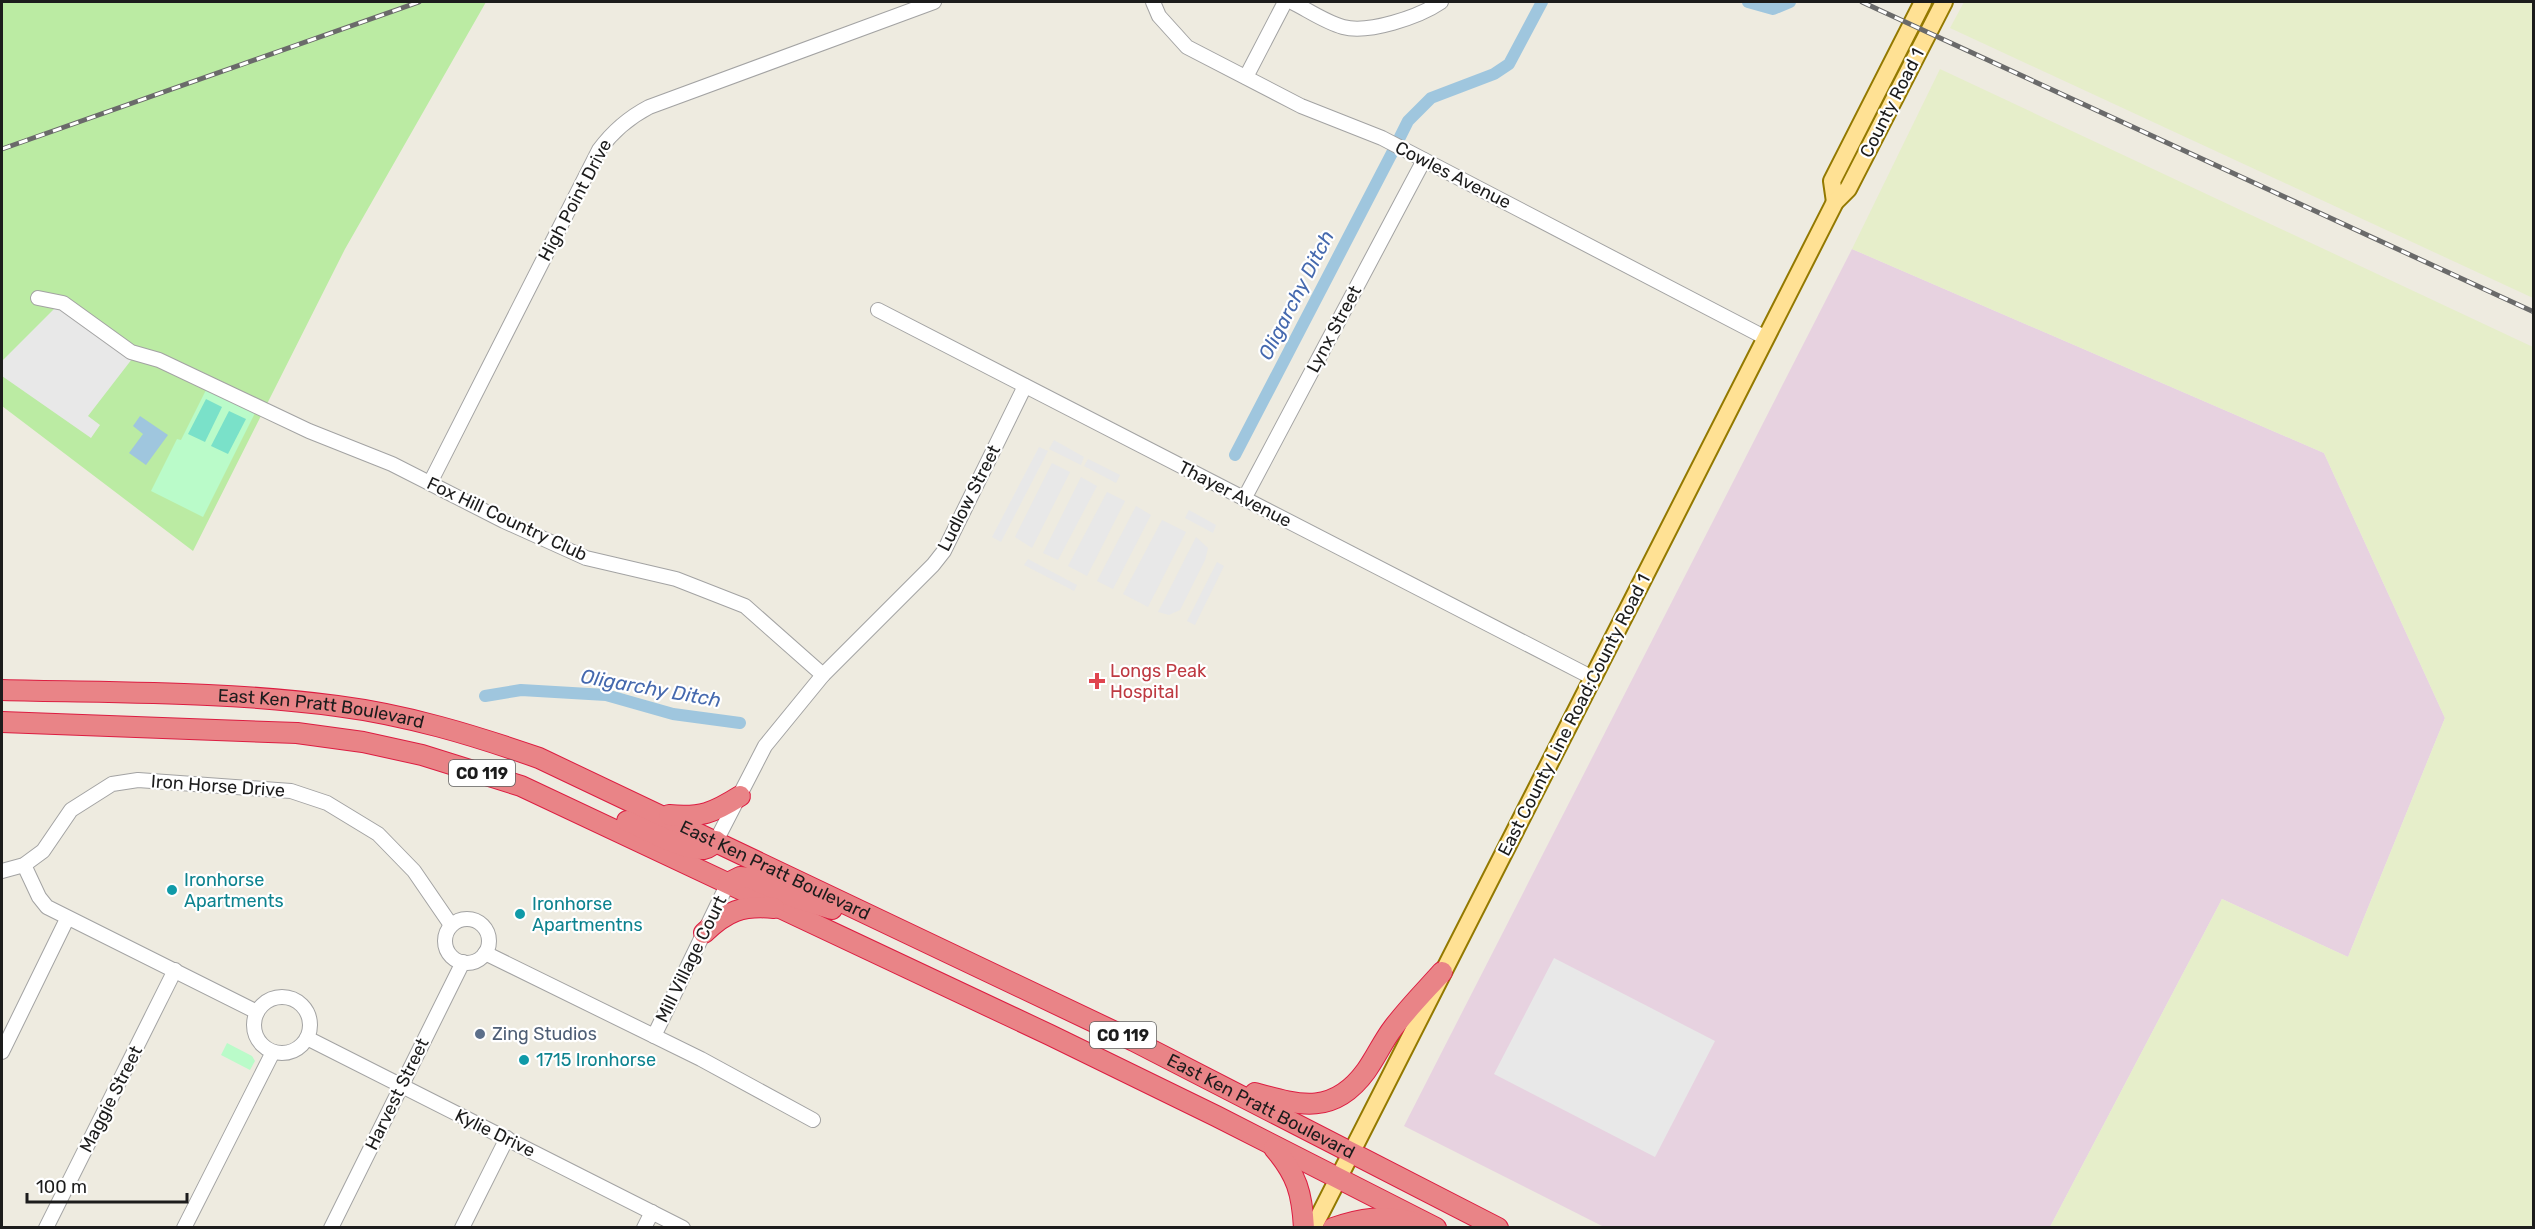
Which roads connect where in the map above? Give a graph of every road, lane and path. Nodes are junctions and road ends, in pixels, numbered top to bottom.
1 (934, 2) edge
2 (1153, 2) edge
3 (1285, 2) edge
4 (1292, 2) edge
5 (1441, 2) edge
6 (1923, 2) edge
7 (1944, 2) edge
8 (1246, 77) junction
9 (1424, 160) junction
10 (1835, 202) junction
11 (38, 298) dead end
12 (878, 310) dead end
13 (1766, 338) junction
14 (1025, 386) junction
15 (430, 483) junction
16 (1244, 499) junction
17 (823, 675) junction
18 (1593, 678) junction
19 (2, 690) edge
20 (2, 722) edge
21 (740, 796) junction
22 (578, 811) junction
23 (660, 814) junction
24 (716, 841) junction
25 (24, 865) junction
26 (2, 871) edge
27 (728, 883) junction
28 (781, 908) junction
29 (853, 908) junction
30 (67, 919) junction
31 (451, 925) junction
32 (704, 933) junction
33 (485, 953) junction
34 (463, 962) junction
35 (175, 970) junction
36 (1442, 972) junction
37 (257, 1012) junction
38 (654, 1036) junction
39 (307, 1038) junction
40 (2, 1052) edge
41 (273, 1052) junction
42 (1209, 1080) junction
43 (400, 1086) junction
44 (813, 1120) dead end
45 (507, 1138) junction
46 (1271, 1143) junction
47 (1352, 1151) junction
48 (1338, 1177) junction
49 (652, 1212) junction
50 (46, 1227) edge
51 (184, 1227) edge
52 (331, 1227) edge
53 (462, 1227) edge
54 (644, 1227) edge
55 (682, 1227) edge
56 (1304, 1227) edge
57 (1313, 1227) edge
58 (1333, 1227) edge
59 (1436, 1227) edge
60 (1498, 1227) edge

1 - 15 street, High Point Drive
2 - 8 street, Cowles Avenue
3 - 8 street
4 - 5 street
6 - 10 main road
7 - 10 main road, County Road 1
8 - 9 street, Cowles Avenue
9 - 13 street, Cowles Avenue
9 - 16 street, Lynx Street
10 - 13 main road, East County Line Road;County Road 1
11 - 15 street, Fox Hill Country Club
12 - 14 street, Thayer Avenue
13 - 18 main road, East County Line Road;County Road 1
14 - 16 street, Thayer Avenue
14 - 17 street, Ludlow Street
15 - 17 street, Fox Hill Country Club
16 - 18 street, Thayer Avenue
17 - 21 street
18 - 36 main road, East County Line Road;County Road 1
19 - 23 highway, East Ken Pratt Boulevard / CO 119
20 - 22 highway, East Ken Pratt Boulevard / CO 119
21 - 23 highway
21 - 24 street
22 - 24 highway
22 - 27 highway, East Ken Pratt Boulevard / CO 119
23 - 24 highway, East Ken Pratt Boulevard / CO 119
24 - 29 highway, East Ken Pratt Boulevard / CO 119
25 - 26 street, Iron Horse Drive
25 - 30 street
25 - 31 street, Iron Horse Drive
27 - 28 highway, East Ken Pratt Boulevard / CO 119
27 - 29 highway
27 - 32 street, Mill Village Court
28 - 32 highway
28 - 46 highway, East Ken Pratt Boulevard / CO 119
29 - 42 highway, East Ken Pratt Boulevard / CO 119
30 - 35 street
30 - 40 street
31 - 33 street
31 - 34 street
32 - 38 street, Mill Village Court
33 - 34 street
33 - 38 street
34 - 43 street, Harvest Street
35 - 37 street
35 - 50 street, Maggie Street
36 - 42 highway
36 - 47 main road, East County Line Road;County Road 1
37 - 39 street
37 - 41 street
38 - 44 street
39 - 41 street
39 - 43 street, Kylie Drive
41 - 51 street
42 - 47 highway, East Ken Pratt Boulevard / CO 119
43 - 45 street, Kylie Drive
43 - 52 street, Harvest Street
45 - 49 street, Kylie Drive
45 - 53 street
46 - 48 highway, East Ken Pratt Boulevard / CO 119
46 - 56 highway
47 - 48 main road, East County Line Road;County Road 1
47 - 60 highway, East Ken Pratt Boulevard / CO 119
48 - 57 main road, East County Line Road;County Road 1
48 - 59 highway, East Ken Pratt Boulevard / CO 119
49 - 54 street
49 - 55 street, Kylie Drive
58 - 59 highway

